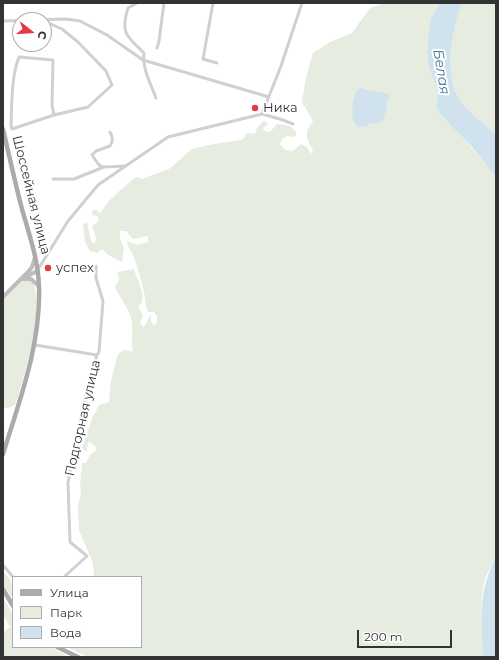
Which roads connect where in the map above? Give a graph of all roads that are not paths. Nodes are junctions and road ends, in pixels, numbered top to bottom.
1 (137, 3) edge
2 (164, 3) edge
3 (213, 3) edge
4 (302, 3) edge
5 (52, 20) edge
6 (52, 24) edge
7 (156, 48) dead end
8 (143, 60) junction
9 (216, 63) dead end
10 (156, 98) dead end
11 (269, 98) junction
12 (262, 114) junction
13 (54, 115) junction
14 (293, 124) dead end
15 (3, 130) edge
16 (110, 132) dead end
17 (125, 166) junction
18 (104, 167) junction
19 (53, 180) dead end
20 (35, 257) junction
21 (96, 266) dead end
22 (37, 271) junction
23 (21, 280) junction
24 (39, 286) junction
25 (3, 297) edge
26 (35, 345) junction
27 (97, 355) junction
28 (3, 454) edge
29 (3, 564) edge
30 (12, 576) edge
31 (65, 576) edge
32 (3, 589) edge
33 (12, 604) edge
34 (59, 648) edge
35 (78, 657) edge

1 - 8 street
2 - 7 street
3 - 9 street
4 - 11 street
5 - 8 street
6 - 13 street
8 - 10 street
8 - 11 street
11 - 12 street
12 - 14 street
12 - 17 street
13 - 13 street
15 - 20 main road, Шоссейная улица
16 - 18 street
17 - 18 street
17 - 22 street
18 - 19 street
20 - 22 main road, Шоссейная улица
20 - 23 main road
21 - 27 street, Подгорная улица
22 - 23 main road
22 - 24 main road, Шоссейная улица
23 - 24 main road
23 - 25 main road
24 - 26 main road, Шоссейная улица
26 - 27 street
26 - 28 main road, Шоссейная улица
27 - 31 street, Подгорная улица
29 - 30 street
32 - 33 main road
34 - 35 main road

